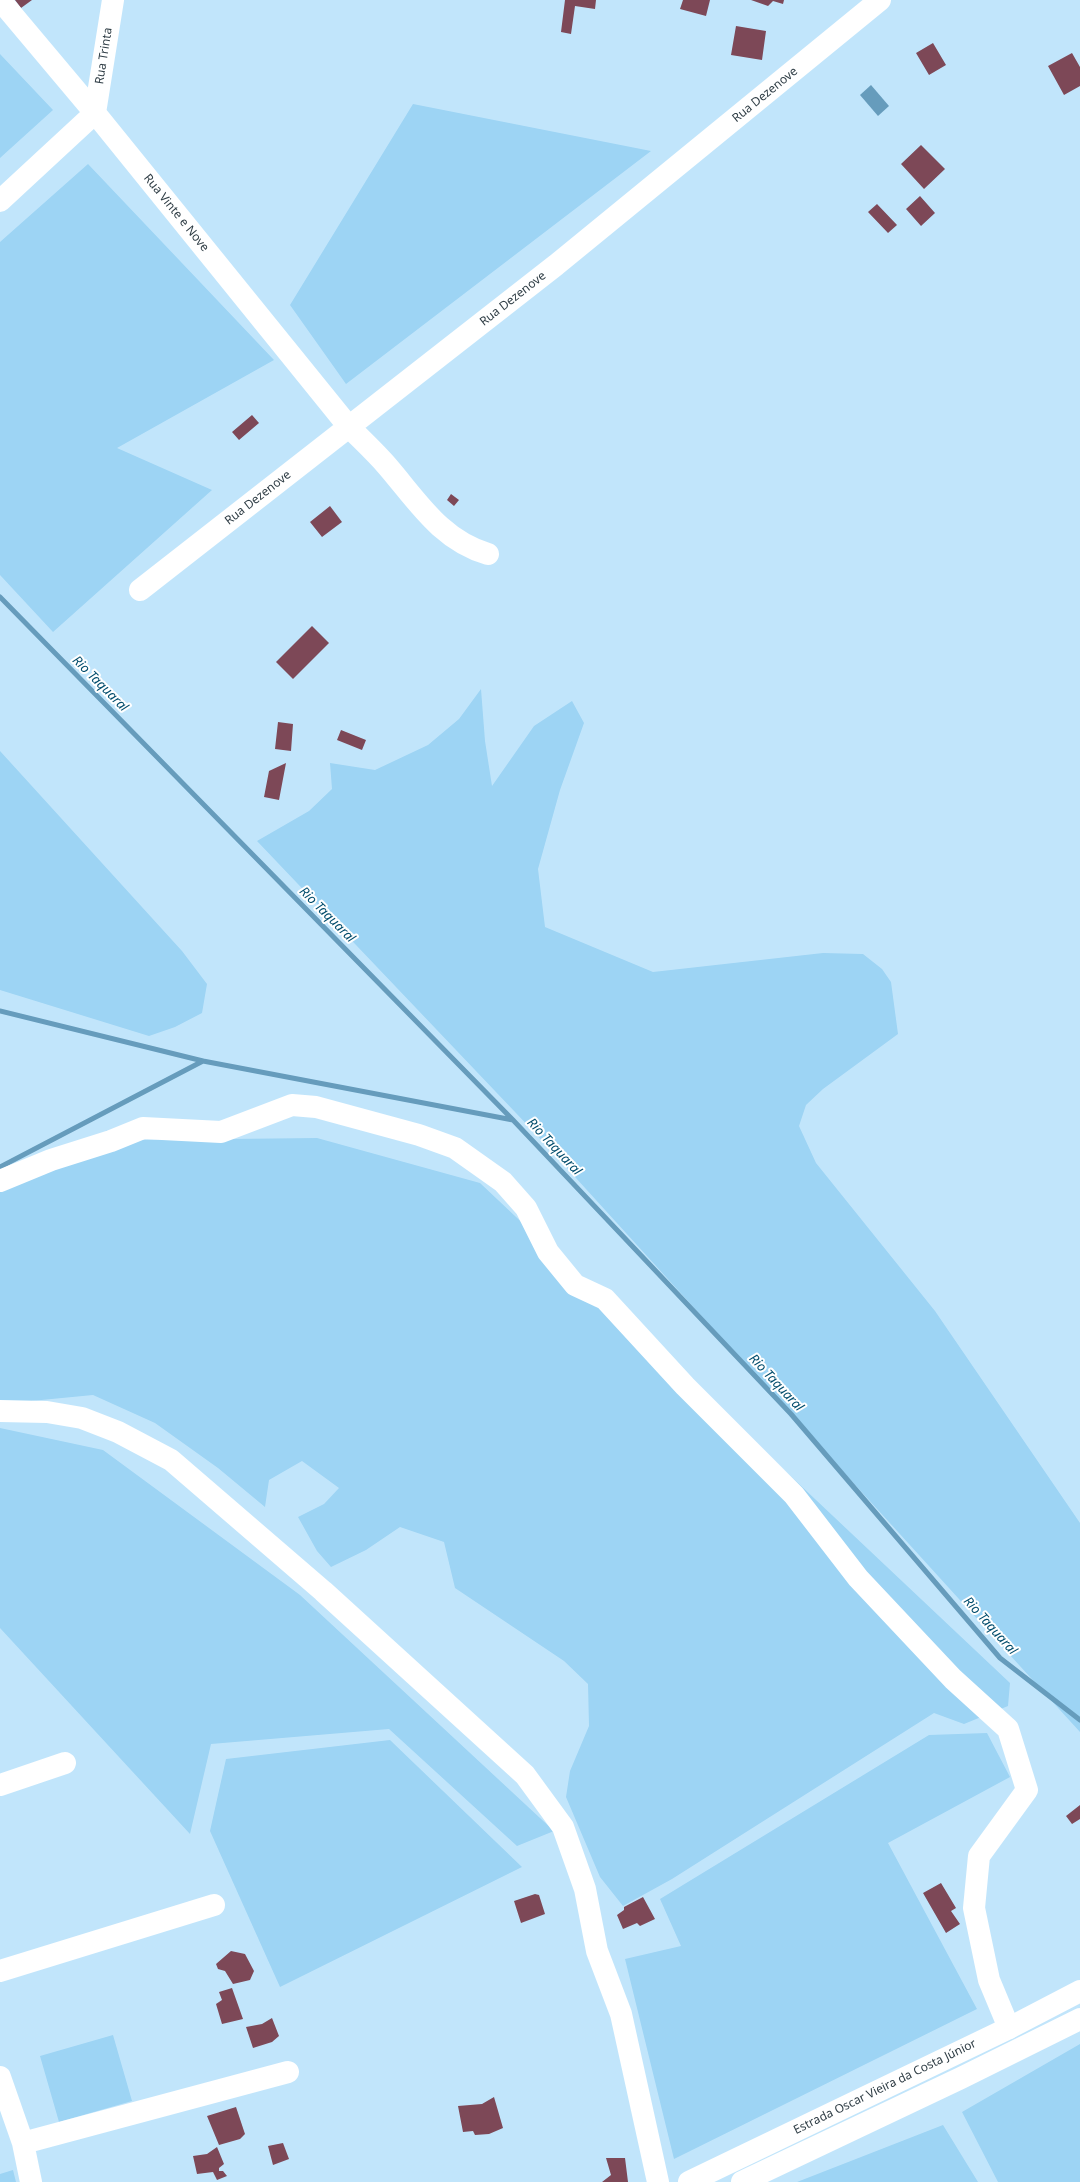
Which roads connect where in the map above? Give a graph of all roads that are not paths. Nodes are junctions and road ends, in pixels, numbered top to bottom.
1 (0, 0) edge
2 (113, 0) edge
3 (880, 0) edge
4 (95, 113) junction
5 (0, 201) edge
6 (349, 427) junction
7 (488, 554) dead end
8 (140, 590) dead end
9 (0, 1181) edge
10 (0, 1411) edge
11 (65, 1763) dead end
12 (0, 1785) edge
13 (214, 1905) dead end
14 (0, 1971) edge
15 (1080, 1991) edge
16 (1080, 2018) edge
17 (1009, 2028) junction
18 (288, 2072) dead end
19 (0, 2077) edge
20 (23, 2143) junction
21 (31, 2182) edge
22 (658, 2182) edge
23 (689, 2182) edge
24 (744, 2182) edge

1 - 4 street, Rua Vinte e Nove
2 - 4 street, Rua Trinta
3 - 6 street, Rua Dezenove
4 - 5 street
4 - 6 street, Rua Vinte e Nove
6 - 7 street, Rua Vinte e Nove
6 - 8 street, Rua Dezenove
9 - 17 street
10 - 22 street
11 - 12 street
13 - 14 street
15 - 17 street, Estrada Oscar Vieira da Costa Júnior
16 - 24 street, Estrada Oscar Vieira da Costa Júnior
17 - 23 street, Estrada Oscar Vieira da Costa Júnior
18 - 20 street
19 - 20 street
20 - 21 street

